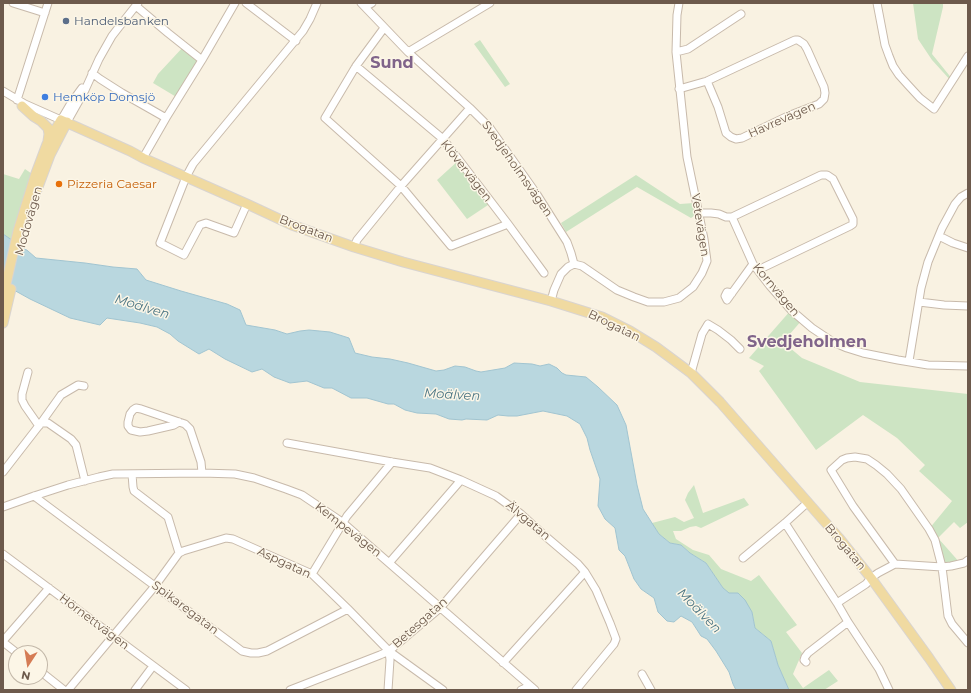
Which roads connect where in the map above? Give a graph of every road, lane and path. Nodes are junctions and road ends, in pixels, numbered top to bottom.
1 (13, 3) edge
2 (48, 3) edge
3 (235, 3) edge
4 (246, 3) edge
5 (317, 3) edge
6 (372, 3) edge
7 (490, 3) edge
8 (679, 3) edge
9 (877, 3) edge
10 (137, 4) edge
11 (363, 5) edge
12 (45, 14) junction
13 (741, 14) dead end
14 (384, 28) junction
15 (296, 41) junction
16 (408, 52) junction
17 (676, 52) junction
18 (968, 56) edge
19 (202, 60) junction
20 (356, 66) junction
21 (92, 73) junction
22 (707, 81) junction
23 (679, 89) junction
24 (3, 91) edge
25 (20, 103) junction
26 (470, 108) junction
27 (166, 118) junction
28 (63, 123) junction
29 (443, 139) junction
30 (47, 144) junction
31 (143, 158) junction
32 (186, 177) junction
33 (401, 186) junction
34 (968, 193) edge
35 (248, 204) junction
36 (699, 213) junction
37 (732, 217) junction
38 (508, 224) junction
39 (21, 232) junction
40 (939, 236) junction
41 (354, 247) junction
42 (968, 248) edge
43 (574, 264) junction
44 (755, 267) junction
45 (544, 273) dead end
46 (732, 293) dead end
47 (6, 298) edge
48 (551, 301) junction
49 (919, 302) junction
50 (968, 306) edge
51 (3, 323) edge
52 (740, 348) dead end
53 (909, 361) junction
54 (968, 366) edge
55 (28, 372) dead end
56 (690, 373) junction
57 (84, 386) dead end
58 (179, 422) junction
59 (40, 424) junction
60 (287, 443) dead end
61 (392, 462) junction
62 (3, 472) edge
63 (202, 473) junction
64 (132, 474) junction
65 (461, 480) junction
66 (85, 481) junction
67 (34, 496) junction
68 (808, 502) junction
69 (3, 507) edge
70 (521, 514) junction
71 (342, 522) junction
72 (785, 523) junction
73 (3, 554) edge
74 (179, 554) junction
75 (743, 558) dead end
76 (968, 560) edge
77 (389, 563) junction
78 (895, 564) junction
79 (942, 567) junction
80 (585, 572) junction
81 (312, 574) junction
82 (871, 578) junction
83 (155, 586) junction
84 (49, 588) junction
85 (837, 604) junction
86 (440, 608) junction
87 (348, 610) junction
88 (848, 622) junction
89 (113, 636) junction
90 (3, 641) edge
91 (968, 642) edge
92 (389, 651) junction
93 (806, 662) dead end
94 (503, 663) junction
95 (153, 666) junction
96 (642, 674) dead end
97 (48, 677) edge
98 (532, 688) edge
99 (64, 690) edge
100 (68, 690) edge
101 (135, 690) edge
102 (186, 690) edge
103 (290, 690) edge
104 (388, 690) edge
105 (443, 690) edge
106 (521, 690) edge
107 (576, 690) edge
108 (652, 690) edge
109 (889, 690) edge
110 (951, 690) edge

1 - 12 street
2 - 12 street
3 - 19 street
4 - 15 street
5 - 15 street
6 - 11 street
7 - 16 street
8 - 17 street, Vetevägen
9 - 18 street
10 - 19 street
10 - 21 street
11 - 14 street, Svedjeholmsvägen
12 - 25 street
13 - 17 street
14 - 16 street, Svedjeholmsvägen
14 - 20 street
15 - 32 street
16 - 26 street, Svedjeholmsvägen
17 - 23 street, Vetevägen
19 - 27 street
20 - 29 street, Klövervägen
20 - 33 street
21 - 27 street
21 - 28 street
22 - 22 street, Havrevägen
22 - 23 street, Havrevägen
23 - 36 street, Vetevägen
24 - 25 street
25 - 28 street
25 - 30 main road
26 - 29 street
26 - 43 street, Svedjeholmsvägen
27 - 31 street
28 - 30 main road, Modovägen
28 - 31 main road, Brogatan
28 - 39 main road, Modovägen
29 - 33 street
29 - 38 street, Klövervägen
30 - 39 main road, Modovägen
31 - 32 main road, Brogatan
32 - 35 main road, Brogatan
32 - 35 street
33 - 38 street
33 - 41 street
34 - 40 street
35 - 41 main road, Brogatan
36 - 37 street
36 - 43 street, Vetevägen
37 - 44 street, Kornvägen
37 - 44 street
38 - 45 street, Klövervägen
39 - 47 main road, Modovägen
40 - 42 street
40 - 49 street
41 - 48 main road, Brogatan
43 - 48 street
44 - 46 street
44 - 53 street, Kornvägen
47 - 51 main road, Modovägen
48 - 56 main road, Brogatan
49 - 50 street
49 - 53 street
52 - 56 street
53 - 54 street, Kornvägen
55 - 59 street
56 - 68 main road, Brogatan
57 - 59 street
58 - 58 street
58 - 63 street
59 - 62 street
59 - 66 street
60 - 61 street, Älvgatan
61 - 65 street, Älvgatan
61 - 71 street
63 - 64 street, Kempevägen
63 - 71 street, Kempevägen
64 - 66 street, Kempevägen
64 - 74 street
65 - 70 street, Älvgatan
65 - 77 street
66 - 67 street, Kempevägen
67 - 69 street, Kempevägen
67 - 83 street, Spikaregatan
68 - 72 street
68 - 82 main road, Brogatan
70 - 80 street, Älvgatan
70 - 86 street, Betesgatan
71 - 77 street, Kempevägen
71 - 81 street
72 - 75 street
72 - 85 street
73 - 84 street, Hörnettvägen
74 - 81 street, Aspgatan
74 - 83 street
76 - 79 street
77 - 86 street, Kempevägen
78 - 79 street
78 - 79 street
78 - 82 street
79 - 91 street
80 - 94 street
80 - 107 street, Älvgatan
81 - 87 street, Aspgatan
82 - 85 street
82 - 110 main road, Brogatan
83 - 87 street, Spikaregatan
83 - 89 street
84 - 89 street, Hörnettvägen
84 - 90 street
85 - 88 street
86 - 92 street, Betesgatan
86 - 94 street, Kempevägen
87 - 92 street, Aspgatan
88 - 93 street
88 - 109 street
89 - 95 street, Hörnettvägen
89 - 100 street
92 - 103 street, Betesgatan
92 - 104 street
92 - 105 street, Aspgatan
94 - 98 street, Kempevägen
95 - 101 street
95 - 102 street, Hörnettvägen
96 - 108 street
97 - 99 street
98 - 106 street

